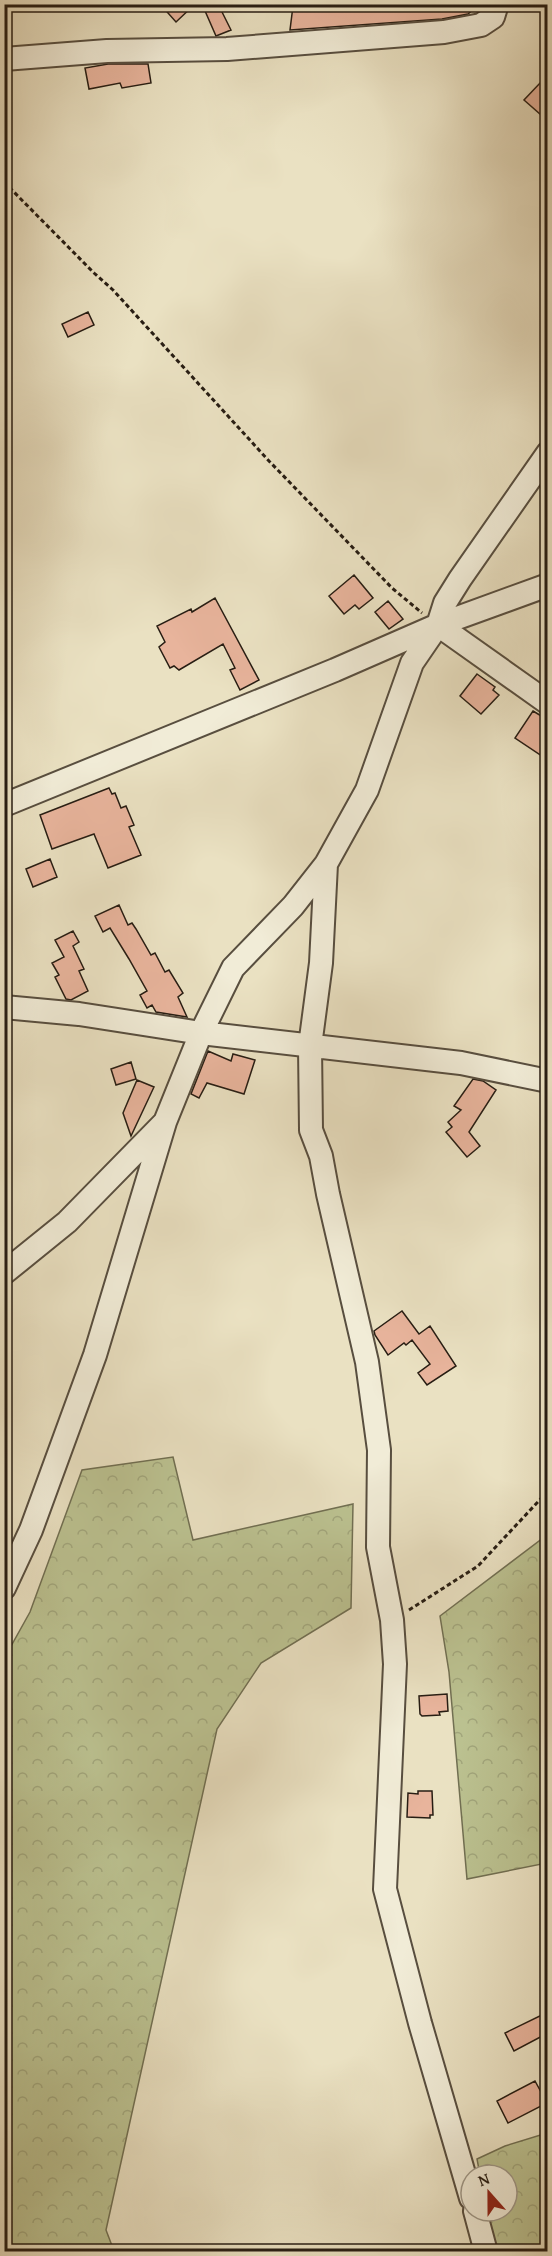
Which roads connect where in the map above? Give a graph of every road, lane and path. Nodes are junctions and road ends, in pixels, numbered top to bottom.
1 (497, 4) edge
2 (4, 59) edge
3 (4, 182) edge
4 (548, 453) edge
5 (548, 585) edge
6 (438, 625) junction
7 (548, 703) edge
8 (4, 805) edge
9 (326, 864) junction
10 (4, 1007) edge
11 (201, 1033) junction
12 (310, 1046) junction
13 (548, 1081) edge
14 (165, 1122) junction
15 (4, 1273) edge
16 (548, 1491) edge
17 (4, 1588) edge
18 (392, 1620) junction
19 (461, 2163) edge
20 (478, 2223) edge
21 (486, 2252) edge

1 - 2 street
3 - 6 path
4 - 6 street
5 - 6 street
6 - 7 street
6 - 8 street
6 - 9 street
9 - 11 street
9 - 12 street
10 - 11 street
11 - 12 street
11 - 14 street
12 - 13 street
12 - 18 street
14 - 15 street
14 - 17 street
16 - 18 path
18 - 19 street
20 - 21 street

